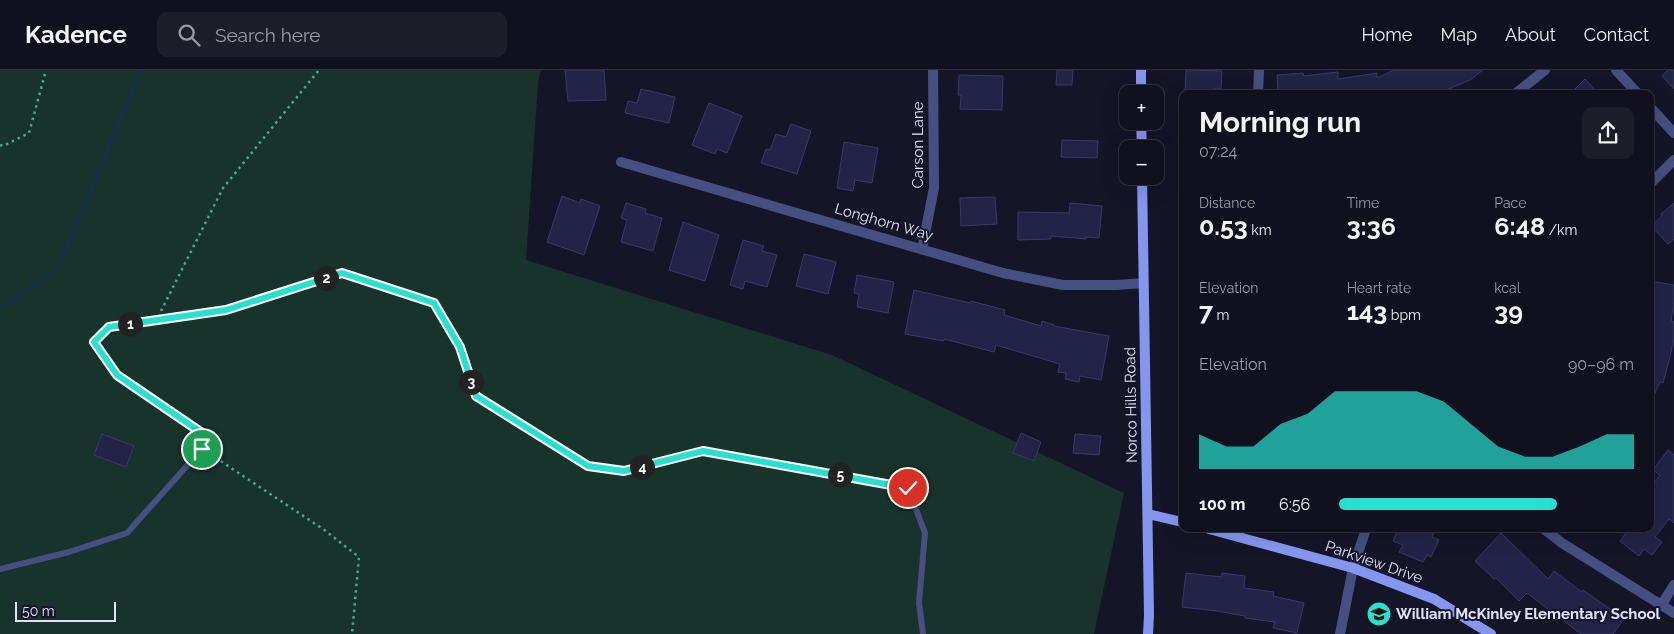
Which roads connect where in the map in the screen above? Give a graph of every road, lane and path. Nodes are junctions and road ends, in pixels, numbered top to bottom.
1 (46, 70) edge
2 (320, 70) edge
3 (933, 70) edge
4 (1141, 70) edge
5 (1259, 70) edge
6 (1545, 70) edge
7 (1616, 70) edge
8 (1141, 85) edge
9 (1258, 90) edge
10 (1520, 90) edge
11 (1634, 90) edge
12 (1654, 111) edge
13 (1674, 133) edge
14 (0, 145) edge
15 (1674, 160) edge
16 (621, 162) dead end
17 (1654, 180) edge
18 (1142, 185) edge
19 (922, 249) junction
20 (1144, 283) junction
21 (156, 321) junction
22 (202, 449) junction
23 (1148, 514) junction
24 (1179, 521) edge
25 (1221, 532) edge
26 (1365, 532) edge
27 (1548, 532) edge
28 (1353, 568) junction
29 (0, 569) edge
30 (1674, 585) edge
31 (1662, 604) junction
32 (1674, 613) edge
33 (352, 634) edge
34 (923, 634) edge
35 (1148, 634) edge
36 (1340, 634) edge
37 (1491, 634) edge

1 - 14 path
2 - 21 path
3 - 19 street, Carson Lane
4 - 8 street
5 - 9 street
6 - 10 street
7 - 11 street
12 - 13 street
15 - 17 street
16 - 19 street, Longhorn Way
18 - 20 street, Norco Hills Road
19 - 20 street, Longhorn Way
20 - 23 street, Norco Hills Road
21 - 22 lane
21 - 34 lane
22 - 29 lane
22 - 33 path
23 - 24 street
23 - 35 street, Norco Hills Road
25 - 28 street, Parkview Drive
26 - 28 street
27 - 31 street
28 - 36 street
28 - 37 street, Parkview Drive
30 - 31 street
31 - 32 street

